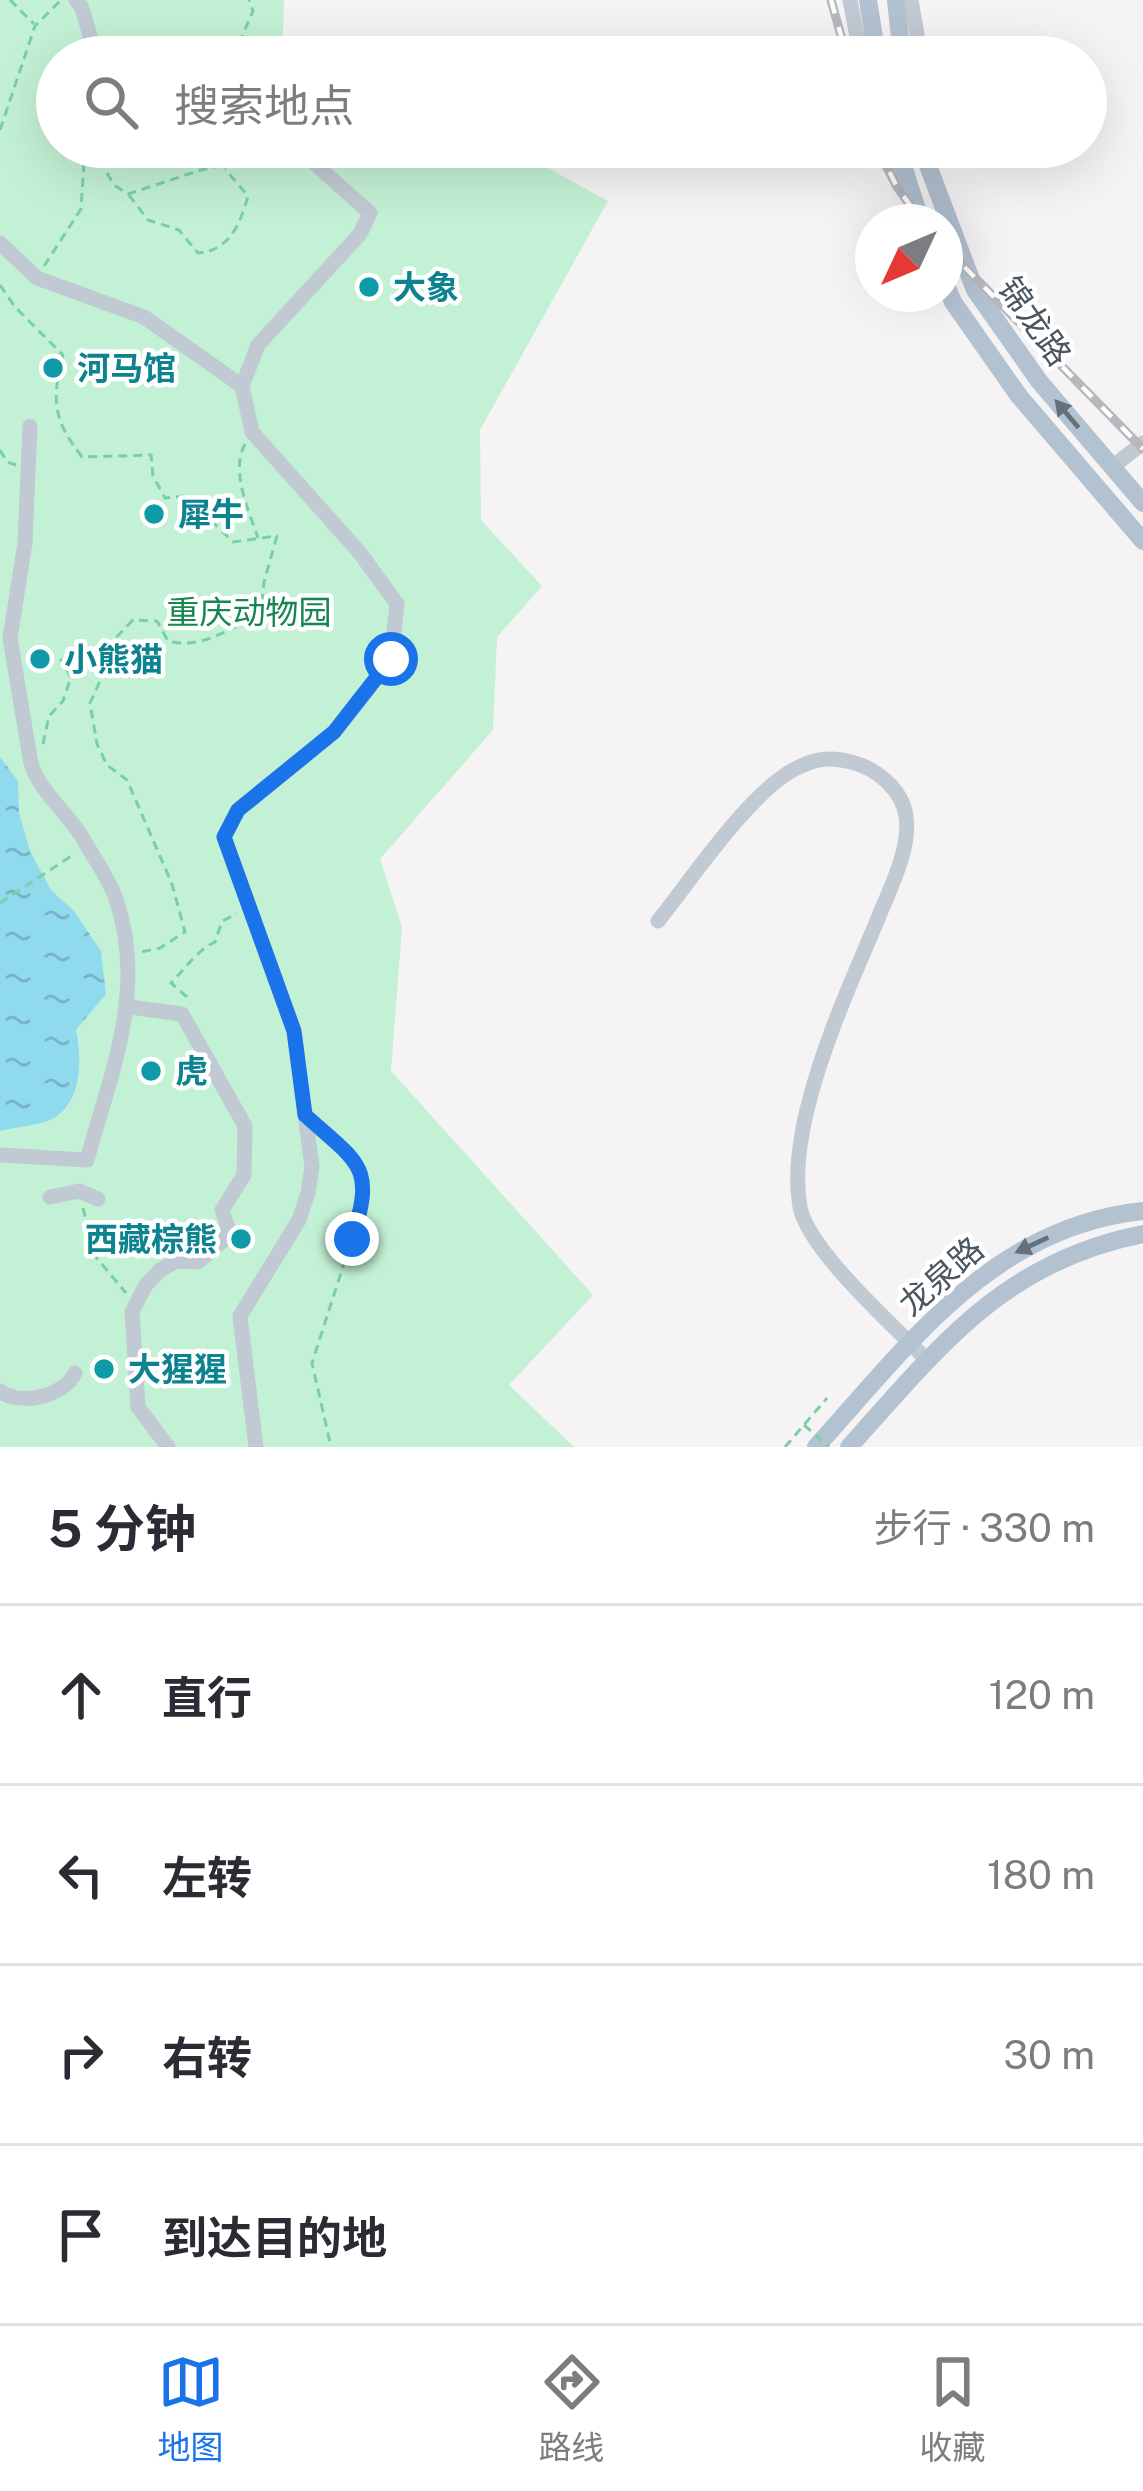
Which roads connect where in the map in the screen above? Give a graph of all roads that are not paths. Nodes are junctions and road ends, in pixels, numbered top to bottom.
1 (76, 0) edge
2 (850, 0) edge
3 (868, 0) edge
4 (896, 0) edge
5 (911, 0) edge
6 (90, 36) edge
7 (857, 36) edge
8 (874, 36) edge
9 (900, 36) edge
10 (917, 36) edge
11 (319, 168) edge
12 (890, 168) edge
13 (903, 168) edge
14 (928, 168) edge
15 (934, 168) edge
16 (938, 199) junction
17 (911, 204) edge
18 (914, 204) edge
19 (0, 244) edge
20 (960, 312) edge
21 (242, 386) junction
22 (30, 426) dead end
23 (1143, 443) edge
24 (1112, 467) junction
25 (1143, 503) edge
26 (1143, 542) edge
27 (658, 921) dead end
28 (129, 1006) junction
29 (0, 1155) edge
30 (50, 1197) dead end
31 (98, 1199) dead end
32 (1143, 1211) edge
33 (1143, 1234) edge
34 (910, 1343) junction
35 (927, 1360) junction
36 (75, 1373) dead end
37 (0, 1391) edge
38 (168, 1447) edge
39 (256, 1447) edge
40 (816, 1447) edge
41 (849, 1447) edge

1 - 6 street
2 - 7 street
3 - 8 main road
4 - 9 main road
5 - 10 street
11 - 21 street
12 - 17 street
13 - 18 main road
14 - 16 main road, 锦龙路
15 - 16 street
24 -> 16 main road, 锦龙路
19 - 21 street
20 - 26 main road, 锦龙路
21 - 39 street
22 - 28 street
23 - 24 street
24 - 25 main road, 锦龙路
27 - 34 street
28 - 29 street
28 - 38 street
30 - 31 street
32 -> 34 main road, 龙泉路
33 - 35 main road, 龙泉路
34 - 35 street
34 - 40 main road, 龙泉路
35 - 41 main road, 龙泉路
36 - 37 street

